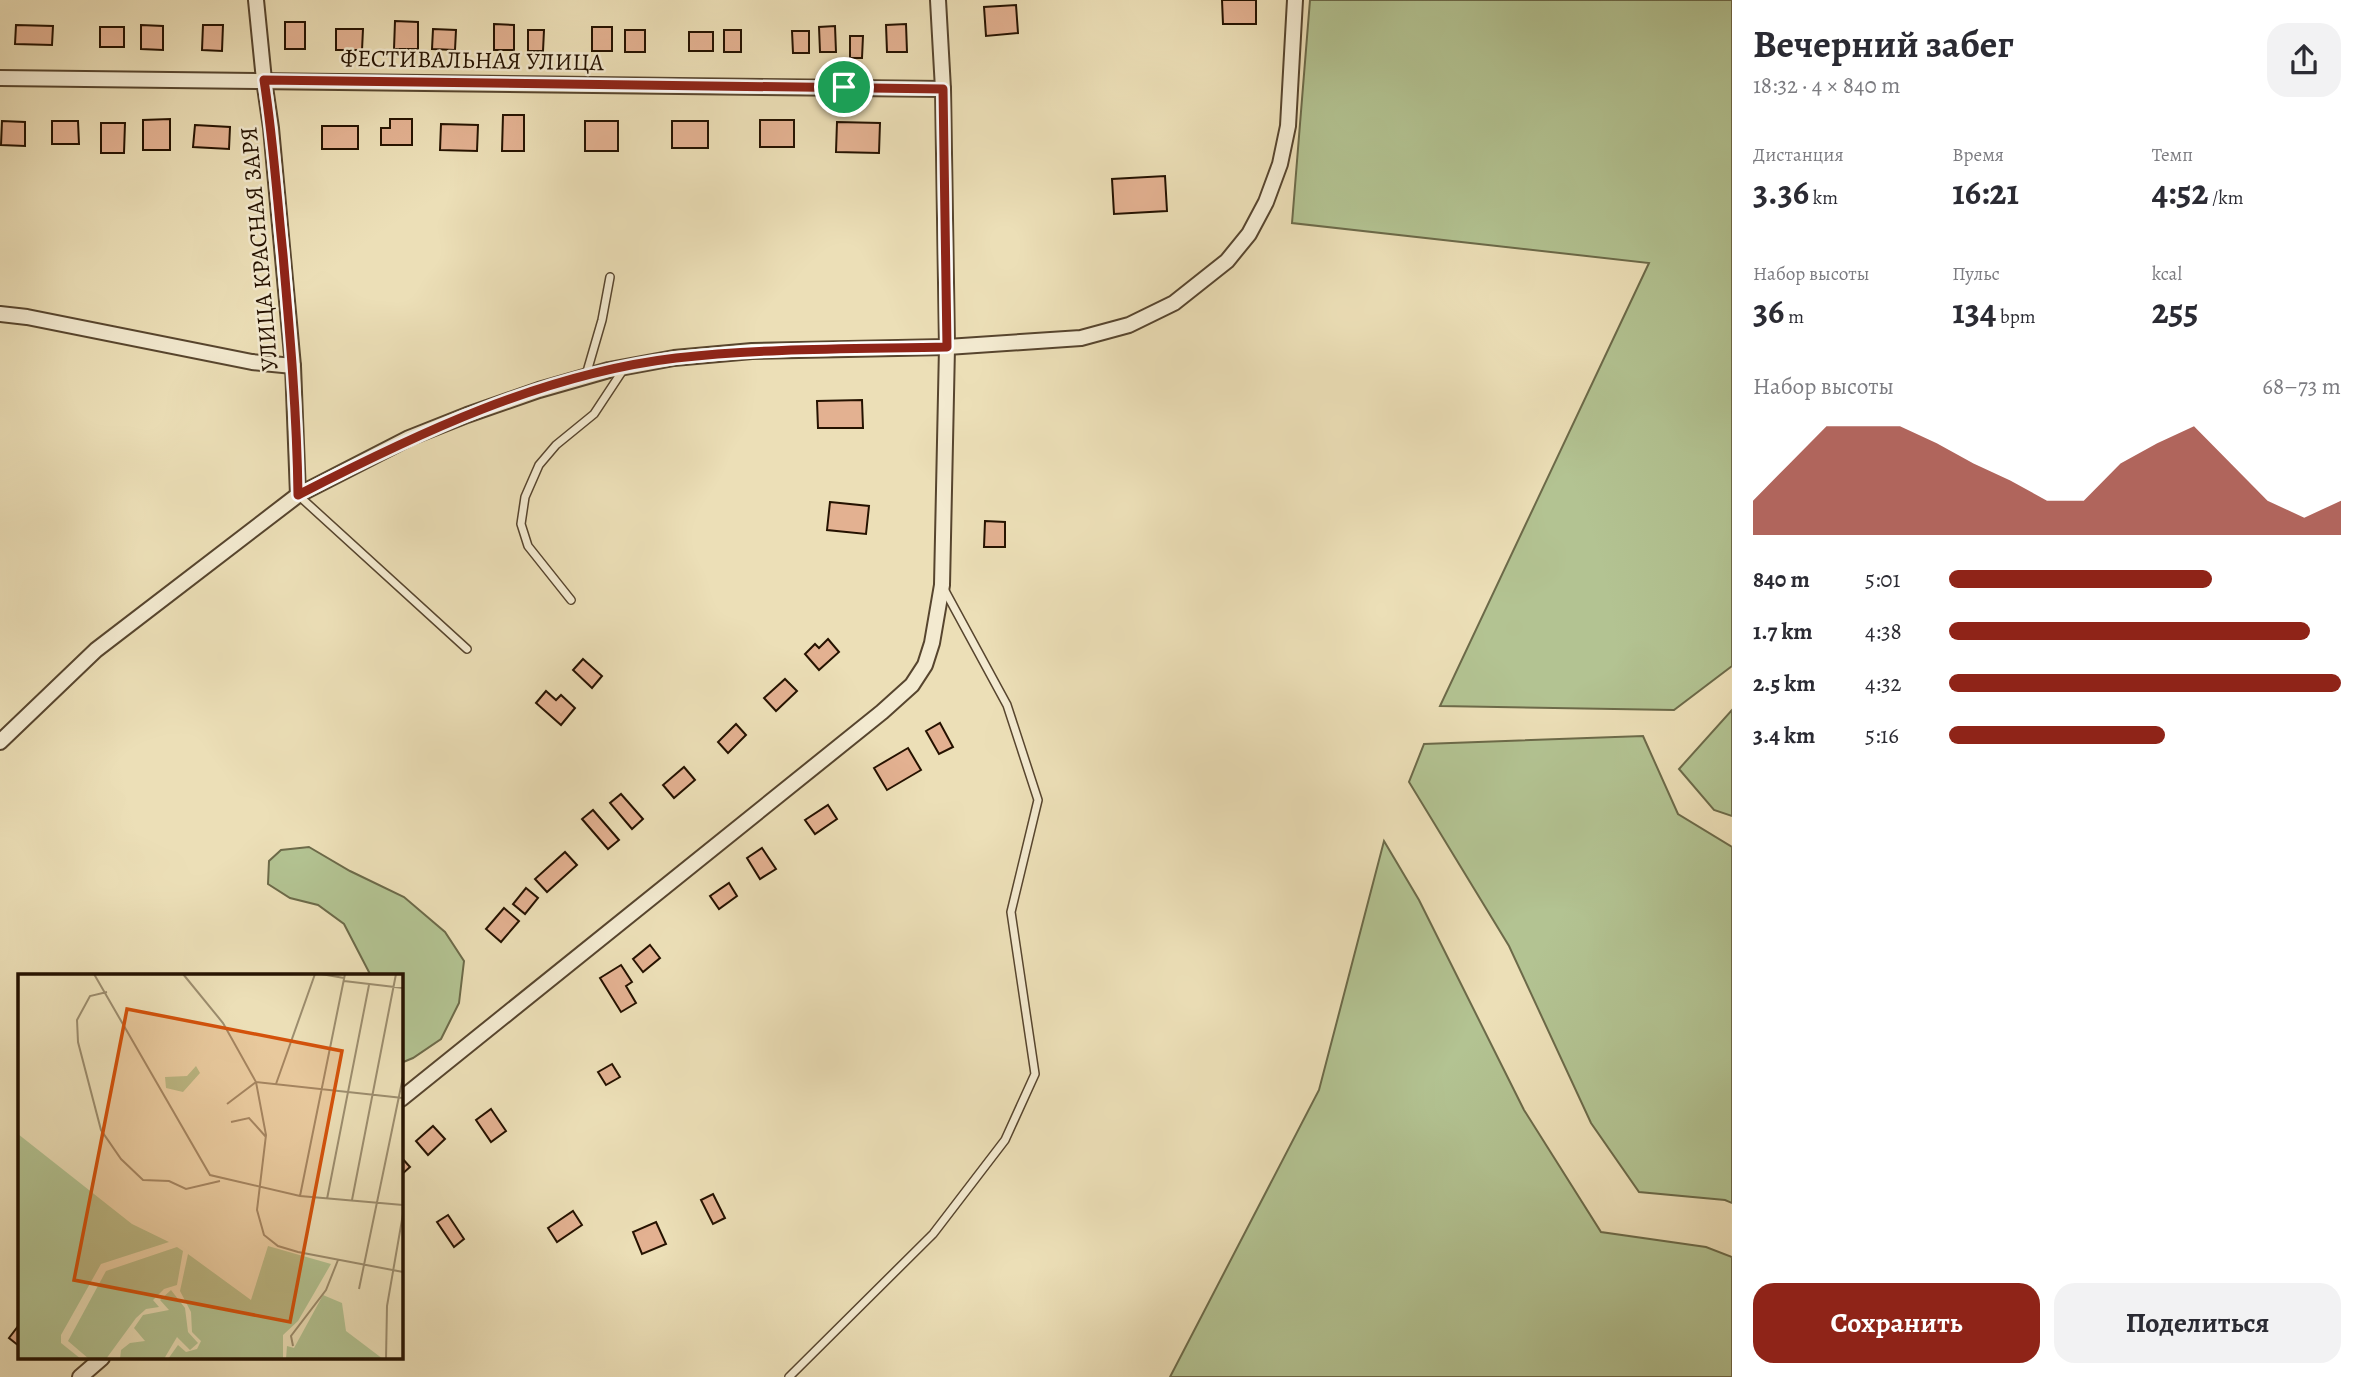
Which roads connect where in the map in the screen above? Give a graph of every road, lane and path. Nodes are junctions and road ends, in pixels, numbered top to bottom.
1 (256, 0) edge
2 (938, 0) edge
3 (1295, 0) edge
4 (0, 78) edge
5 (264, 80) junction
6 (943, 89) junction
7 (610, 277) dead end
8 (0, 314) edge
9 (947, 347) junction
10 (293, 366) junction
11 (625, 367) junction
12 (586, 377) junction
13 (298, 495) junction
14 (942, 585) junction
15 (571, 600) dead end
16 (467, 649) dead end
17 (0, 742) edge
18 (402, 1098) edge
19 (100, 1360) edge
20 (80, 1377) edge
21 (789, 1377) edge

1 - 5 street, УЛИЦА КРАСНАЯ ЗАРЯ
2 - 6 street
3 - 9 street
4 - 5 street, ФЕСТИВАЛЬНАЯ УЛИЦА
5 - 6 street, ФЕСТИВАЛЬНАЯ УЛИЦА
5 - 10 street, УЛИЦА КРАСНАЯ ЗАРЯ
6 - 9 street
7 - 12 lane
8 - 10 street
9 - 11 street
9 - 14 street
10 - 13 street, УЛИЦА КРАСНАЯ ЗАРЯ
11 - 12 street
11 - 15 lane
12 - 13 street
13 - 16 lane
13 - 17 street
14 - 18 street
14 - 21 lane
19 - 20 street

